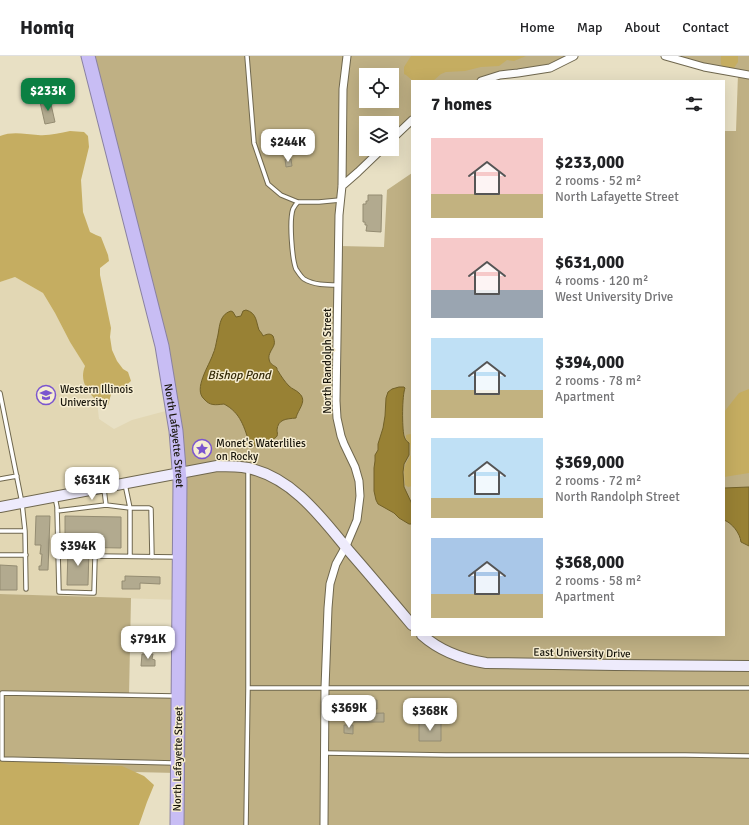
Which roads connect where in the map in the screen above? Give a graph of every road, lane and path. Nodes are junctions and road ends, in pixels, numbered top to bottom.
1 (88, 56) edge
2 (247, 56) edge
3 (347, 56) edge
4 (574, 56) edge
5 (665, 56) edge
6 (749, 75) edge
7 (485, 80) edge
8 (411, 121) edge
9 (399, 132) edge
10 (374, 156) edge
11 (342, 186) junction
12 (340, 200) junction
13 (298, 202) junction
14 (338, 285) junction
15 (0, 393) edge
16 (248, 468) junction
17 (180, 473) junction
18 (17, 476) junction
19 (0, 479) edge
20 (124, 484) junction
21 (104, 488) junction
22 (55, 497) junction
23 (22, 503) junction
24 (106, 505) junction
25 (0, 507) edge
26 (130, 508) junction
27 (57, 511) junction
28 (0, 531) edge
29 (25, 531) junction
30 (346, 546) junction
31 (0, 555) edge
32 (26, 555) junction
33 (130, 556) junction
34 (152, 556) junction
35 (180, 557) junction
36 (26, 589) dead end
37 (411, 624) edge
38 (423, 636) edge
39 (749, 666) edge
40 (248, 688) junction
41 (325, 688) junction
42 (749, 688) edge
43 (179, 696) junction
44 (325, 753) junction
45 (749, 756) edge
46 (178, 764) junction
47 (245, 824) edge
48 (177, 825) edge
49 (324, 825) edge

1 - 17 highway, North Lafayette Street
2 - 13 lane
3 - 11 street, North Randolph Street
4 - 7 street
5 - 6 street
8 - 9 street
10 - 11 street
11 - 12 street, North Randolph Street
12 - 13 lane
12 - 14 street, North Randolph Street
13 - 14 lane
14 - 30 street, North Randolph Street
15 - 18 lane
16 - 17 main road
16 - 30 main road
16 - 40 lane
17 - 20 main road
17 - 35 highway, North Lafayette Street
18 - 19 lane
18 - 23 lane
20 - 21 main road
20 - 26 lane
21 - 22 main road
21 - 24 lane
22 - 23 main road
22 - 27 lane
23 - 25 main road
23 - 29 lane
24 - 26 lane
24 - 27 lane
26 - 33 lane
26 - 34 lane
27 - 33 lane
28 - 29 lane
29 - 32 lane
30 - 37 main road
30 - 41 street, North Randolph Street
31 - 32 lane
32 - 36 lane
33 - 34 lane
34 - 35 lane
35 - 43 highway, North Lafayette Street
38 - 39 main road, East University Drive
40 - 41 lane
40 - 47 lane
41 - 42 lane
41 - 44 street, North Randolph Street
43 - 46 highway, North Lafayette Street
43 - 46 lane
44 - 45 lane
44 - 49 street, North Randolph Street
46 - 48 highway, North Lafayette Street

